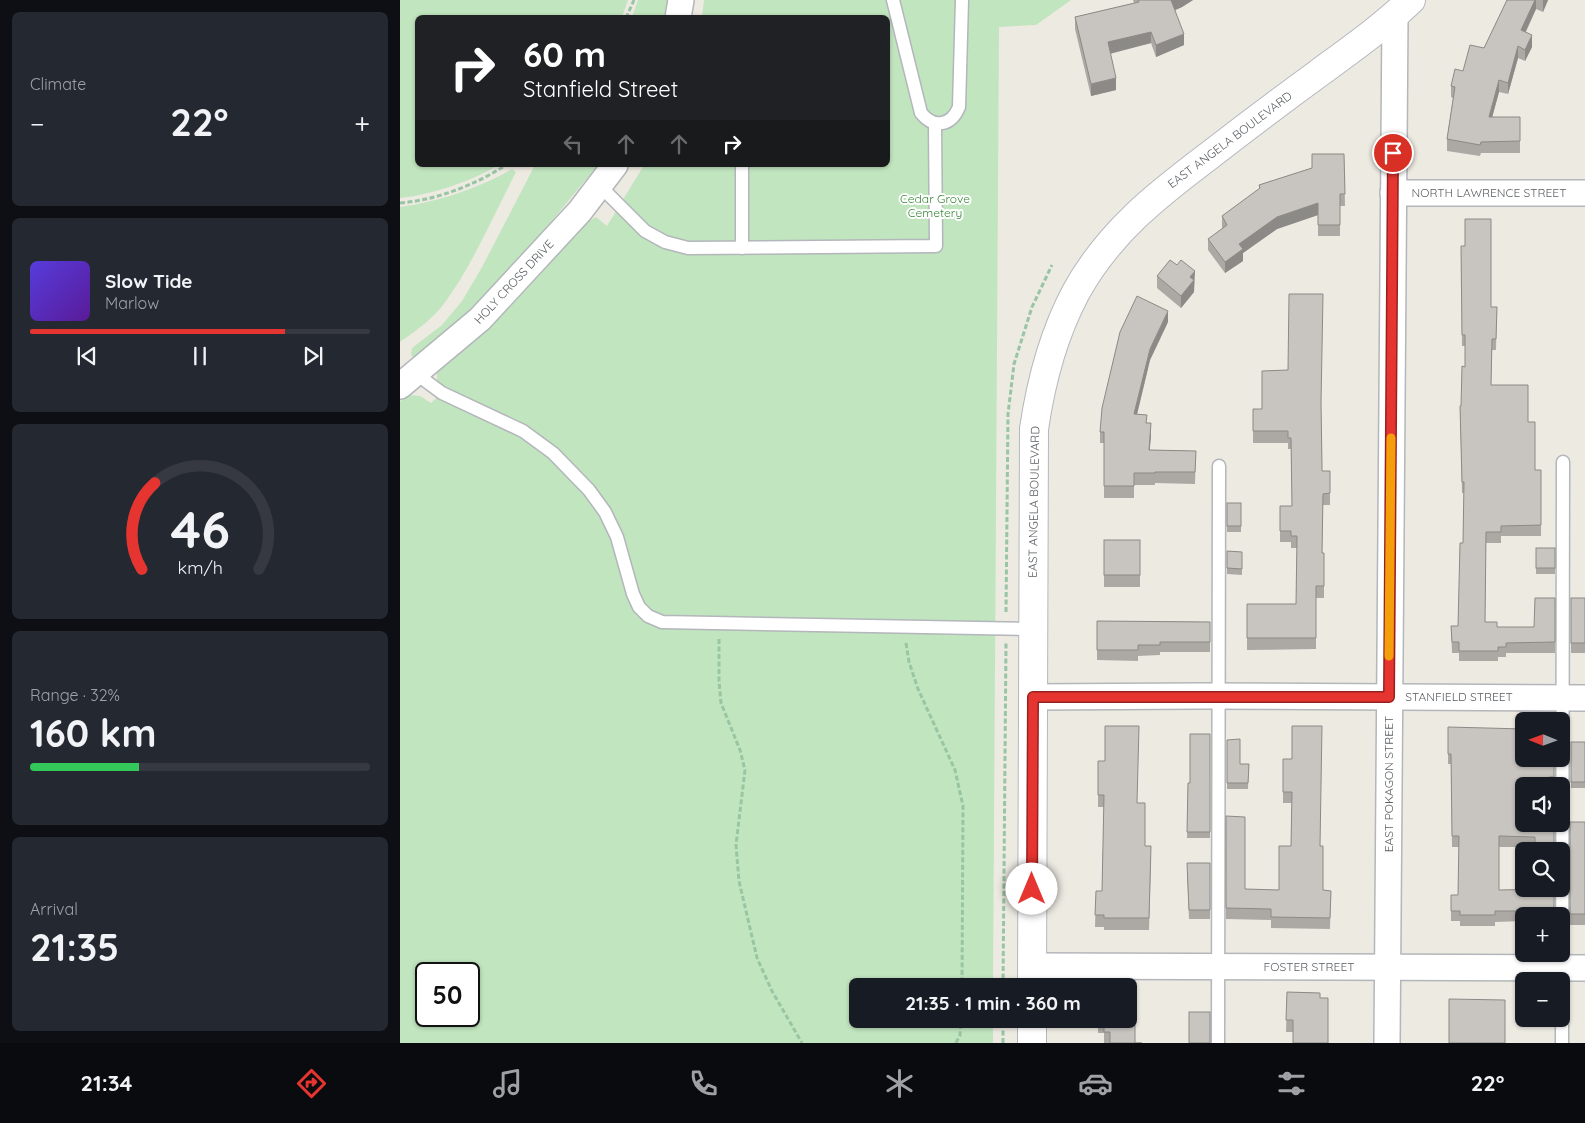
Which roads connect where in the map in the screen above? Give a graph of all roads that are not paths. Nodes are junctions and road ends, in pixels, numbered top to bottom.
1 (681, 0) edge
2 (893, 0) edge
3 (962, 0) edge
4 (1403, 8) edge
5 (678, 15) edge
6 (935, 124) junction
7 (613, 167) edge
8 (742, 167) edge
9 (599, 185) junction
10 (1392, 193) junction
11 (1585, 193) edge
12 (742, 248) junction
13 (408, 380) edge
14 (1563, 462) dead end
15 (1219, 466) dead end
16 (1033, 629) junction
17 (1219, 696) junction
18 (1033, 697) junction
19 (1389, 697) junction
20 (1574, 698) edge
21 (1218, 967) junction
22 (1388, 967) junction
23 (1574, 968) edge
24 (1032, 976) edge
25 (1032, 1028) edge
26 (1032, 1043) edge
27 (1218, 1043) edge
28 (1388, 1043) edge
29 (1562, 1043) edge

1 - 5 street
2 - 6 lane
3 - 6 lane
4 - 10 street, EAST POKAGON STREET
4 - 16 main road, EAST ANGELA BOULEVARD
6 - 12 lane
7 - 9 street, HOLY CROSS DRIVE
8 - 12 lane
9 - 12 lane
9 - 13 street, HOLY CROSS DRIVE
10 - 11 street, NORTH LAWRENCE STREET
10 - 19 street, EAST POKAGON STREET
13 - 16 lane
14 - 20 lane
15 - 17 lane
16 - 18 main road, EAST ANGELA BOULEVARD
17 - 18 street, STANFIELD STREET
17 - 19 street, STANFIELD STREET
17 - 21 lane
18 - 24 main road, EAST ANGELA BOULEVARD
19 - 20 street, STANFIELD STREET
19 - 22 street, EAST POKAGON STREET
20 - 23 lane
21 - 22 street, FOSTER STREET
21 - 24 street, FOSTER STREET
21 - 27 lane
22 - 23 street, FOSTER STREET
22 - 28 street, EAST POKAGON STREET
23 - 29 lane
25 - 26 main road

